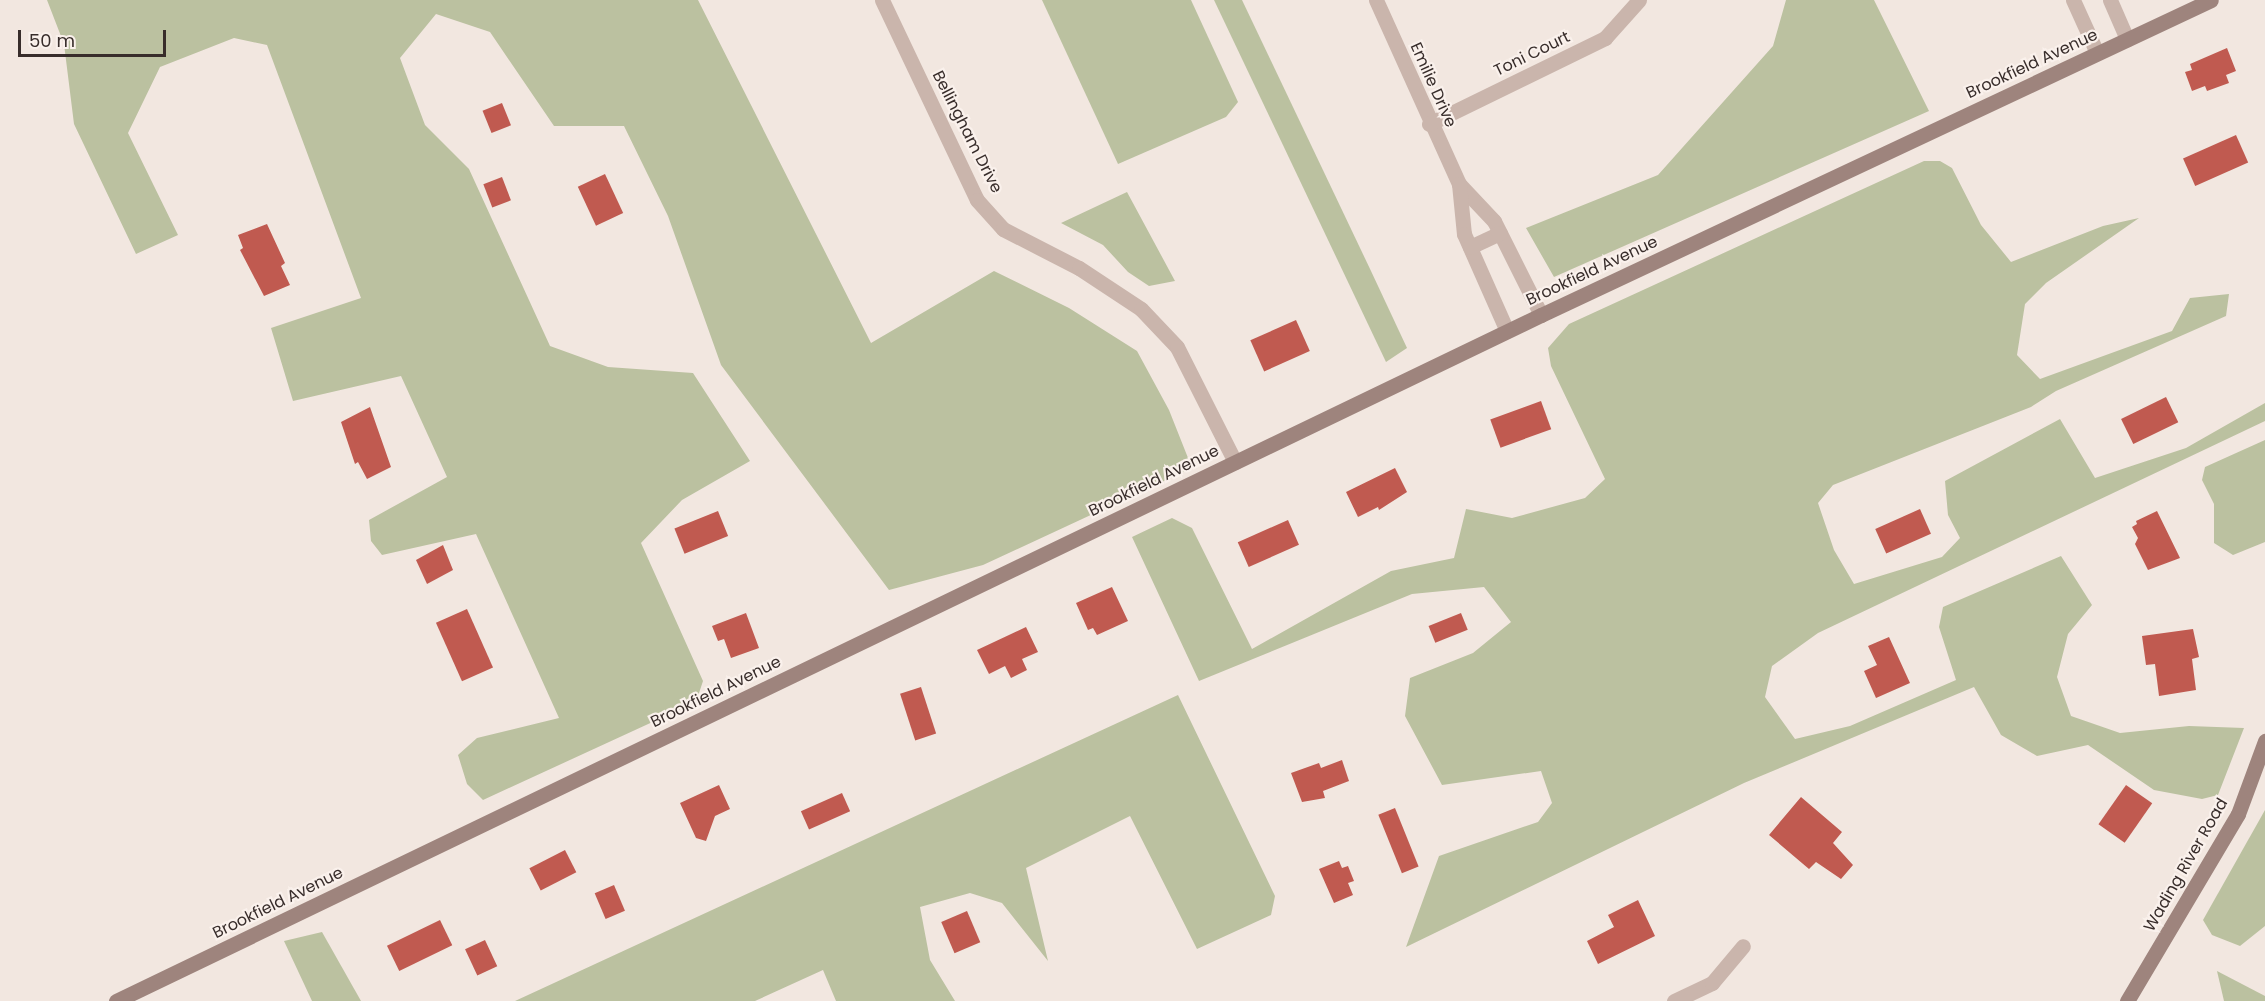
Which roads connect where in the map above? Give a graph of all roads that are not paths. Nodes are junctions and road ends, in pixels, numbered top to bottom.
1 (882, 0) edge
2 (1376, 0) edge
3 (1639, 0) edge
4 (2073, 0) edge
5 (2109, 0) edge
6 (2211, 0) edge
7 (2127, 39) junction
8 (2097, 53) junction
9 (1430, 124) junction
10 (1459, 184) junction
11 (1500, 233) junction
12 (1470, 247) junction
13 (1541, 315) junction
14 (1507, 332) junction
15 (1235, 462) junction
16 (2265, 741) edge
17 (1743, 946) dead end
18 (116, 1001) edge
19 (1674, 1001) edge
20 (2127, 1001) edge

1 - 15 street, Bellingham Drive
2 - 9 street, Emilie Drive
3 - 9 street, Toni Court
4 - 8 street
5 - 7 street
6 - 7 main road, Brookfield Avenue
7 - 8 main road, Brookfield Avenue
8 - 13 main road, Brookfield Avenue
9 - 10 street, Emilie Drive
10 - 11 street, Emilie Drive
10 - 12 street, Emilie Drive
11 - 12 street
11 - 13 street, Emilie Drive
12 - 14 street, Emilie Drive
13 - 14 main road, Brookfield Avenue
14 - 15 main road, Brookfield Avenue
15 - 18 main road, Brookfield Avenue
16 - 20 main road, Wading River Road
17 - 19 street

